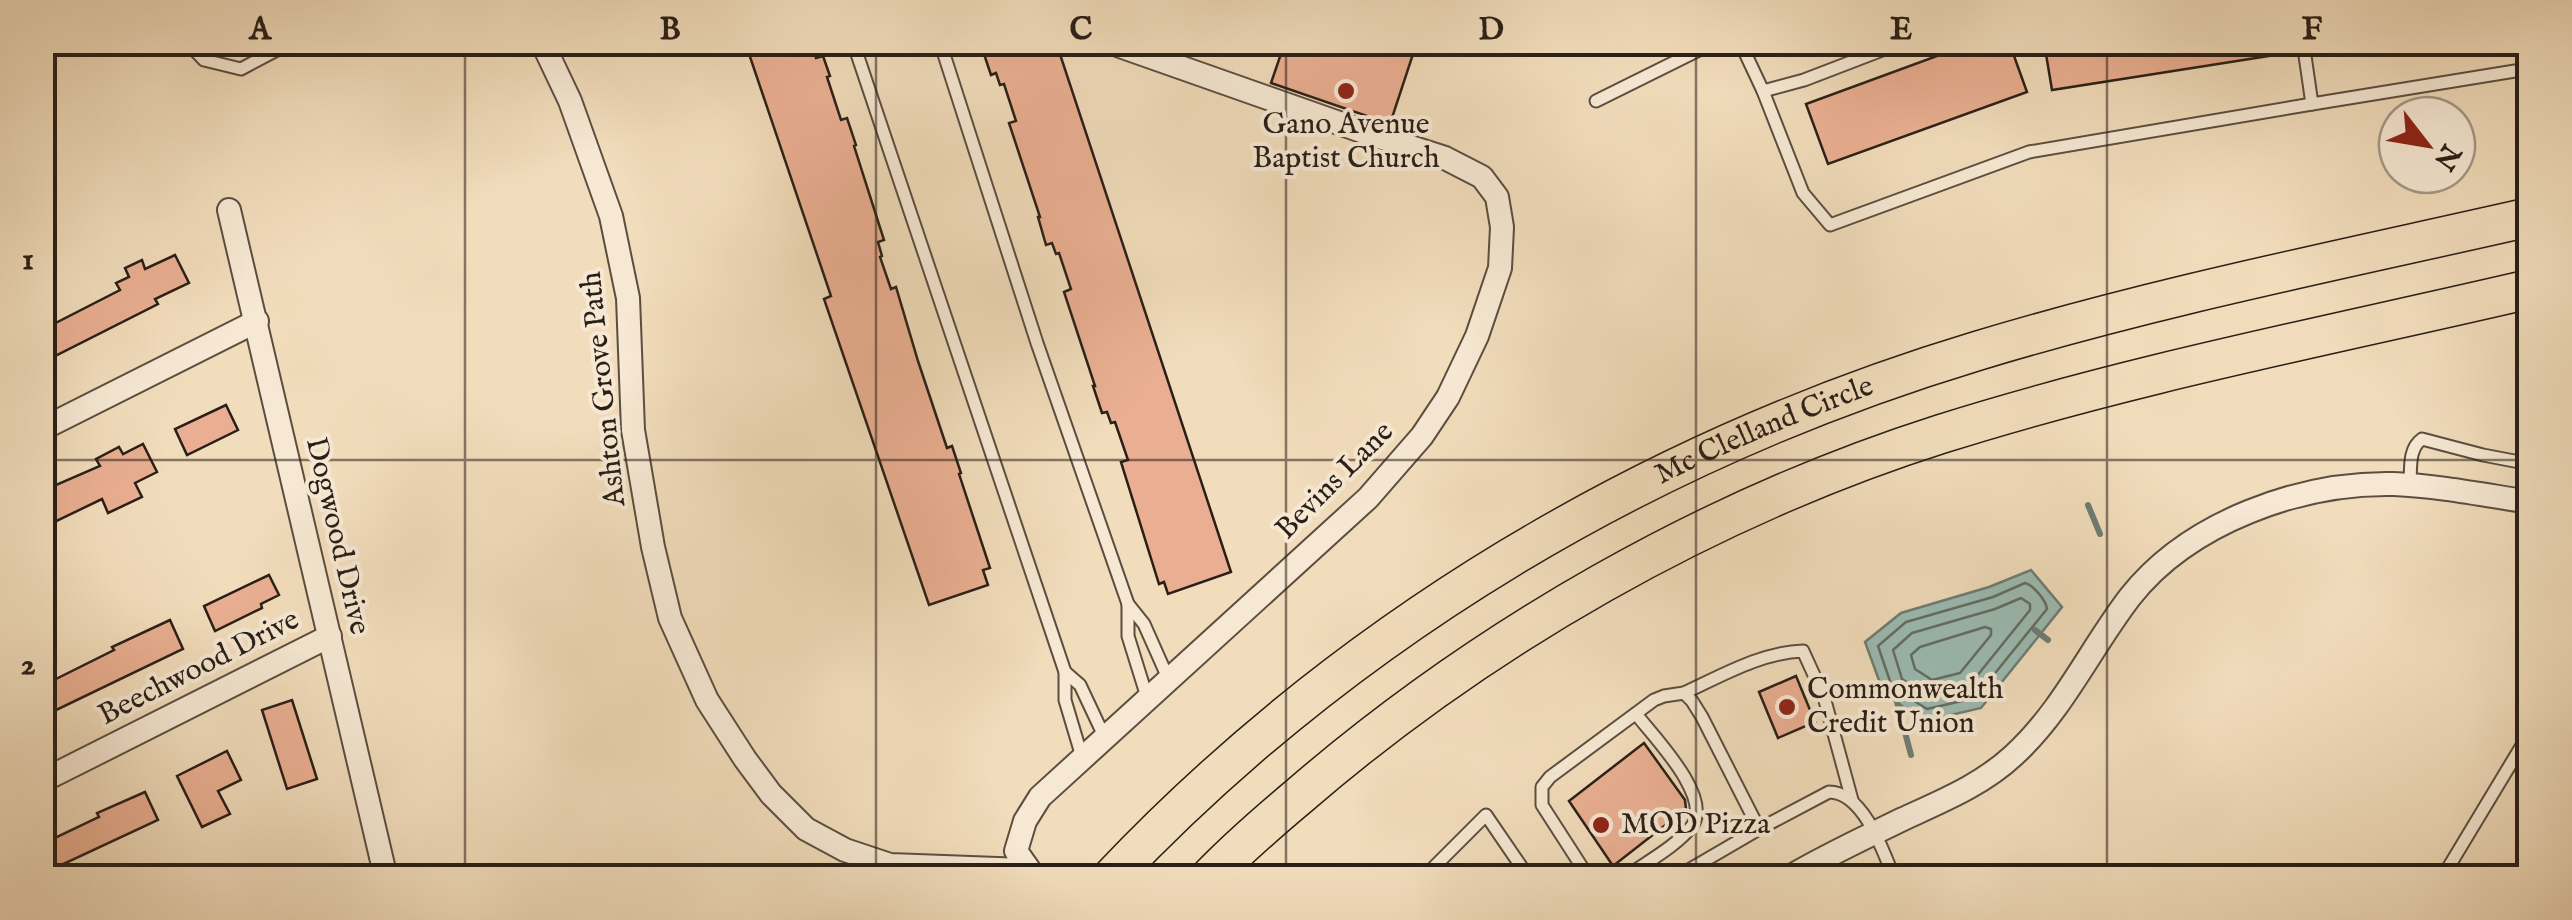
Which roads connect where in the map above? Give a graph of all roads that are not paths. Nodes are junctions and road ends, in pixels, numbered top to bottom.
1 (187, 42) edge
2 (292, 42) edge
3 (542, 42) edge
4 (853, 42) edge
5 (940, 42) edge
6 (1119, 42) edge
7 (1715, 42) edge
8 (1740, 42) edge
9 (1903, 42) edge
10 (2303, 42) edge
11 (2515, 71) dead end
12 (1764, 91) junction
13 (1596, 102) dead end
14 (2312, 104) junction
15 (229, 210) dead end
16 (2530, 216) edge
17 (2530, 289) edge
18 (257, 322) junction
19 (42, 429) edge
20 (2530, 464) edge
21 (2410, 486) junction
22 (2530, 502) edge
23 (1128, 604) junction
24 (330, 636) junction
25 (1065, 672) junction
26 (1168, 678) junction
27 (1684, 693) junction
28 (1146, 697) junction
29 (1636, 714) junction
30 (2530, 732) edge
31 (1104, 736) junction
32 (1082, 757) junction
33 (42, 781) edge
34 (1852, 800) junction
35 (1759, 829) junction
36 (1875, 832) junction
37 (1031, 874) edge
38 (386, 878) edge
39 (1111, 878) edge
40 (1209, 878) edge
41 (1423, 878) edge
42 (1529, 878) edge
43 (1589, 878) edge
44 (1624, 878) edge
45 (1675, 878) edge
46 (1788, 878) edge
47 (1894, 878) edge
48 (2442, 878) edge

1 - 2 lane
3 - 37 street, Ashton Grove Path
4 - 25 lane
5 - 23 lane
6 - 26 street, Bevins Lane
7 - 13 lane
8 - 12 lane
9 - 12 lane
10 - 14 lane
11 - 14 lane
12 - 14 lane
15 - 18 street, Dogwood Drive
16 - 39 highway, Mc Clelland Circle
17 - 40 highway
18 - 19 street
18 - 24 street, Dogwood Drive
20 - 21 lane
21 - 22 street
21 - 36 street
23 - 26 lane
23 - 28 lane
24 - 33 street, Beechwood Drive
24 - 38 street, Dogwood Drive
25 - 31 lane
25 - 32 lane
26 - 28 street, Bevins Lane
27 - 29 lane
27 - 34 lane
27 - 35 lane
28 - 31 street, Bevins Lane
29 - 43 lane
29 - 44 lane
30 - 48 lane
31 - 32 street, Bevins Lane
32 - 37 street, Bevins Lane
34 - 35 lane
34 - 36 lane
35 - 45 lane
36 - 46 street
36 - 47 lane
41 - 42 lane

